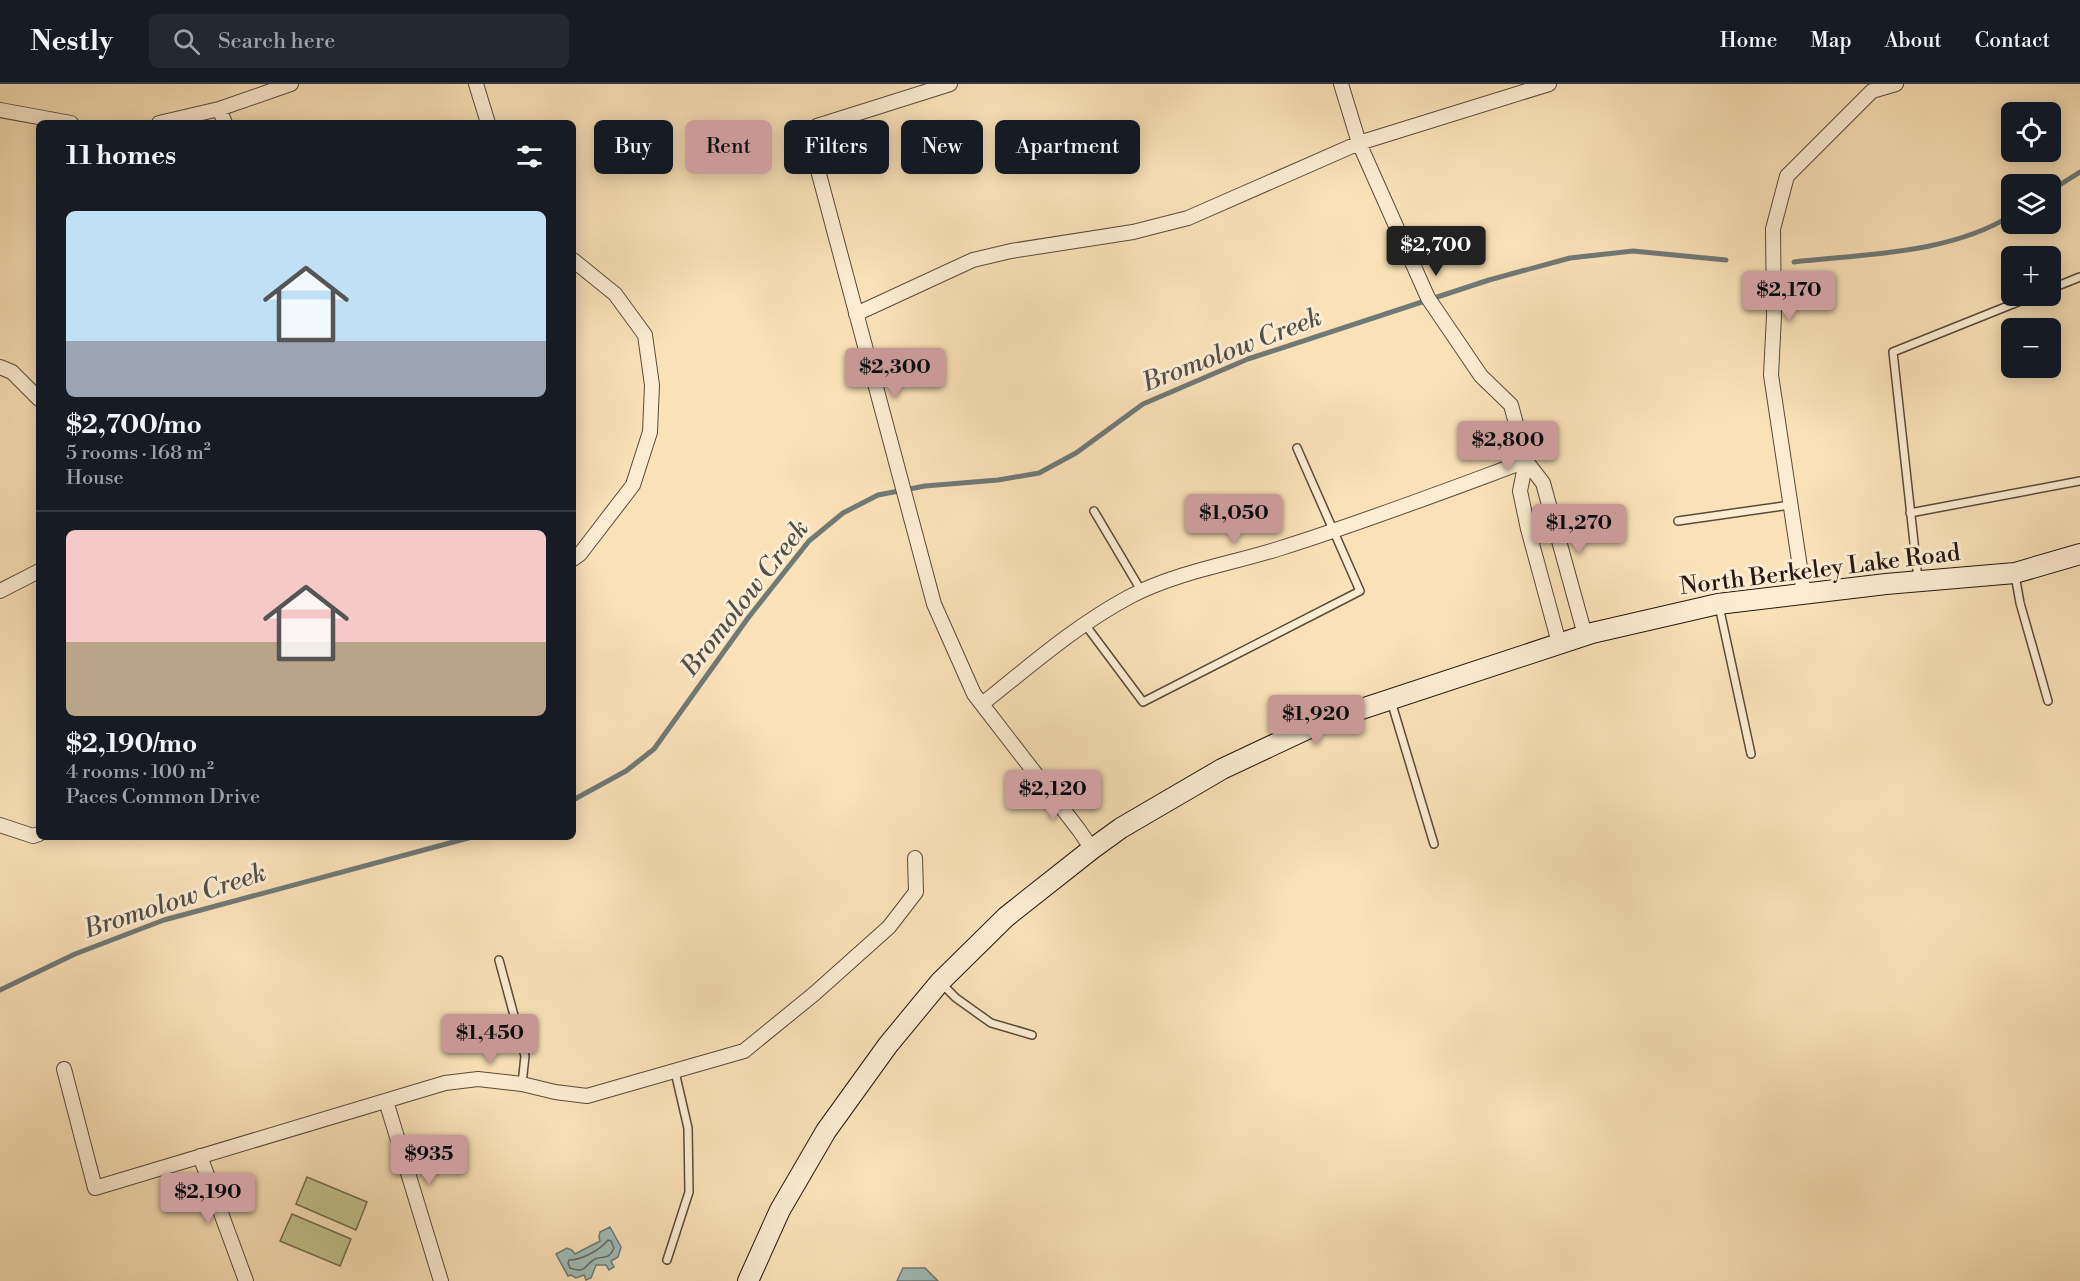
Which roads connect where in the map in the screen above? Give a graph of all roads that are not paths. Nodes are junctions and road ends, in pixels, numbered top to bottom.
1 (291, 84) edge
2 (476, 84) edge
3 (950, 84) edge
4 (1341, 84) edge
5 (1548, 84) edge
6 (1896, 84) edge
7 (219, 109) junction
8 (0, 110) edge
9 (55, 120) edge
10 (172, 120) edge
11 (224, 120) edge
12 (487, 120) edge
13 (1359, 143) junction
14 (576, 262) edge
15 (2080, 277) edge
16 (2061, 285) edge
17 (2008, 306) edge
18 (856, 314) junction
19 (0, 367) edge
20 (36, 396) edge
21 (1297, 448) dead end
22 (1526, 461) junction
23 (2080, 481) edge
24 (1790, 505) junction
25 (1550, 508) junction
26 (1094, 511) dead end
27 (1910, 513) junction
28 (1525, 515) junction
29 (1678, 521) dead end
30 (1332, 531) junction
31 (1561, 548) junction
32 (2080, 554) edge
33 (1535, 555) junction
34 (576, 557) edge
35 (36, 573) edge
36 (2015, 573) junction
37 (1918, 581) junction
38 (0, 591) edge
39 (1142, 592) junction
40 (1804, 594) junction
41 (1719, 604) junction
42 (1084, 623) junction
43 (1586, 635) junction
44 (1559, 643) junction
45 (1390, 699) junction
46 (2048, 701) dead end
47 (982, 705) junction
48 (1751, 754) dead end
49 (0, 825) edge
50 (36, 835) edge
51 (1434, 844) dead end
52 (1092, 849) junction
53 (915, 858) dead end
54 (499, 960) dead end
55 (940, 982) junction
56 (1032, 1035) dead end
57 (64, 1069) dead end
58 (675, 1072) junction
59 (522, 1084) junction
60 (386, 1101) junction
61 (200, 1156) junction
62 (667, 1260) dead end
63 (246, 1281) edge
64 (441, 1281) edge
65 (748, 1281) edge

1 - 7 street
2 - 12 street
3 - 18 street
4 - 13 street
5 - 13 street
6 - 24 street
7 - 10 street
7 - 11 street
8 - 9 street
13 - 18 street
13 - 22 street
14 - 34 street
15 - 16 lane
17 - 27 lane
18 - 47 street
19 - 20 street
21 - 30 lane
22 - 25 street
22 - 28 street
22 - 30 street
23 - 27 lane
24 - 29 lane
24 - 40 street
25 - 28 street
25 - 31 street
26 - 39 lane
27 - 37 lane
28 - 33 street
30 - 39 street
30 - 42 lane
31 - 33 street
31 - 43 street
32 - 36 street, North Berkeley Lake Road
33 - 44 street
35 - 38 street
36 - 37 street, North Berkeley Lake Road
36 - 46 lane
37 - 40 street, North Berkeley Lake Road
39 - 42 street
40 - 41 street, North Berkeley Lake Road
41 - 43 street, North Berkeley Lake Road
41 - 48 lane
42 - 47 street
43 - 44 street, North Berkeley Lake Road
44 - 45 street, North Berkeley Lake Road
45 - 51 lane
45 - 52 street, North Berkeley Lake Road
47 - 52 street
49 - 50 street
52 - 55 street, North Berkeley Lake Road
53 - 58 street
54 - 59 lane
55 - 56 lane
55 - 65 street, North Berkeley Lake Road
57 - 61 street
58 - 59 street
58 - 62 lane
59 - 60 street
60 - 61 street
60 - 64 street
61 - 63 street

